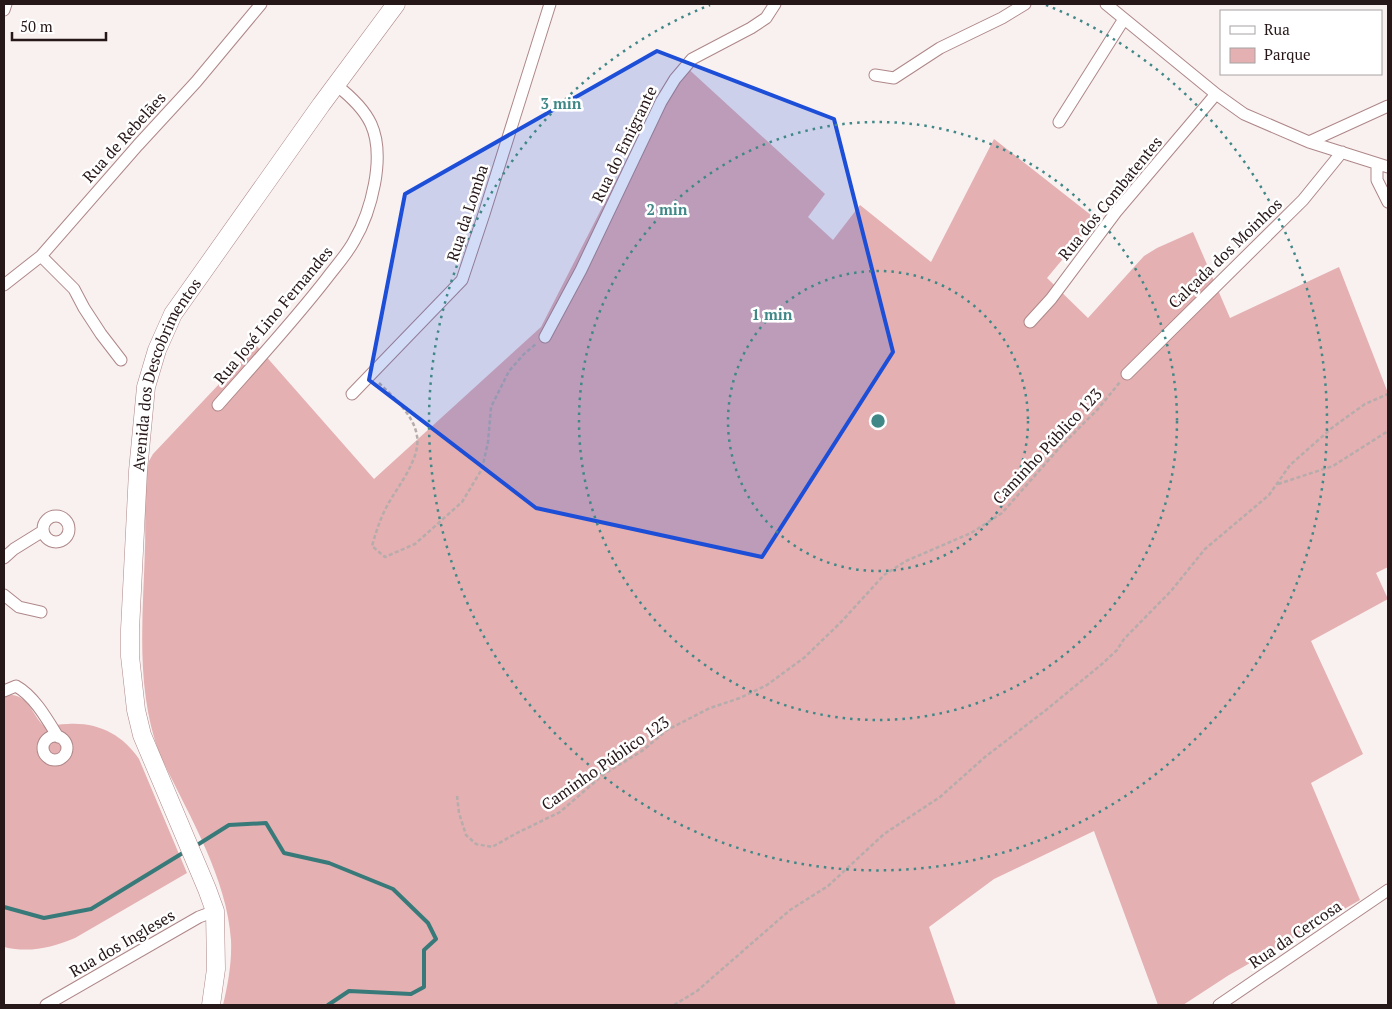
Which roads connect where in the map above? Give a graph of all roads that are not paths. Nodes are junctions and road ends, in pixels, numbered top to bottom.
1 (6, 4) edge
2 (261, 4) edge
3 (396, 4) edge
4 (550, 4) edge
5 (775, 4) edge
6 (1025, 4) edge
7 (1106, 4) edge
8 (4, 10) edge
9 (1124, 19) junction
10 (875, 75) dead end
11 (336, 85) junction
12 (1216, 94) junction
13 (1388, 106) edge
14 (1059, 122) dead end
15 (1310, 142) junction
16 (1342, 152) junction
17 (1383, 165) edge
18 (1388, 202) edge
19 (42, 256) junction
20 (4, 285) edge
21 (1030, 322) dead end
22 (545, 337) road end
23 (121, 360) dead end
24 (1127, 374) road end
25 (352, 394) dead end
26 (218, 404) dead end
27 (43, 532) dead end
28 (4, 558) edge
29 (4, 596) edge
30 (42, 612) dead end
31 (4, 691) edge
32 (58, 737) dead end
33 (1388, 890) edge
34 (215, 911) junction
35 (46, 1005) edge
36 (211, 1005) edge
37 (1219, 1005) edge

1 - 8 street
2 - 19 street, Rua de Rebelães
3 - 11 main road, Avenida dos Descobrimentos
4 - 25 street, Rua da Lomba
5 - 22 street, Rua do Emigrante
6 - 10 street
7 - 9 street
9 - 12 street
9 - 14 street
11 - 26 street, Rua José Lino Fernandes
11 - 34 main road, Avenida dos Descobrimentos
12 - 15 street
12 - 21 street, Rua dos Combatentes
13 - 15 street
15 - 16 street
16 - 17 street
16 - 24 street, Calçada dos Moinhos
17 - 18 street
19 - 20 street, Rua de Rebelães
19 - 23 street
27 - 28 street
29 - 30 street
31 - 32 street
33 - 37 street, Rua da Cercosa
34 - 35 street, Rua dos Ingleses
34 - 36 main road, Avenida dos Descobrimentos

